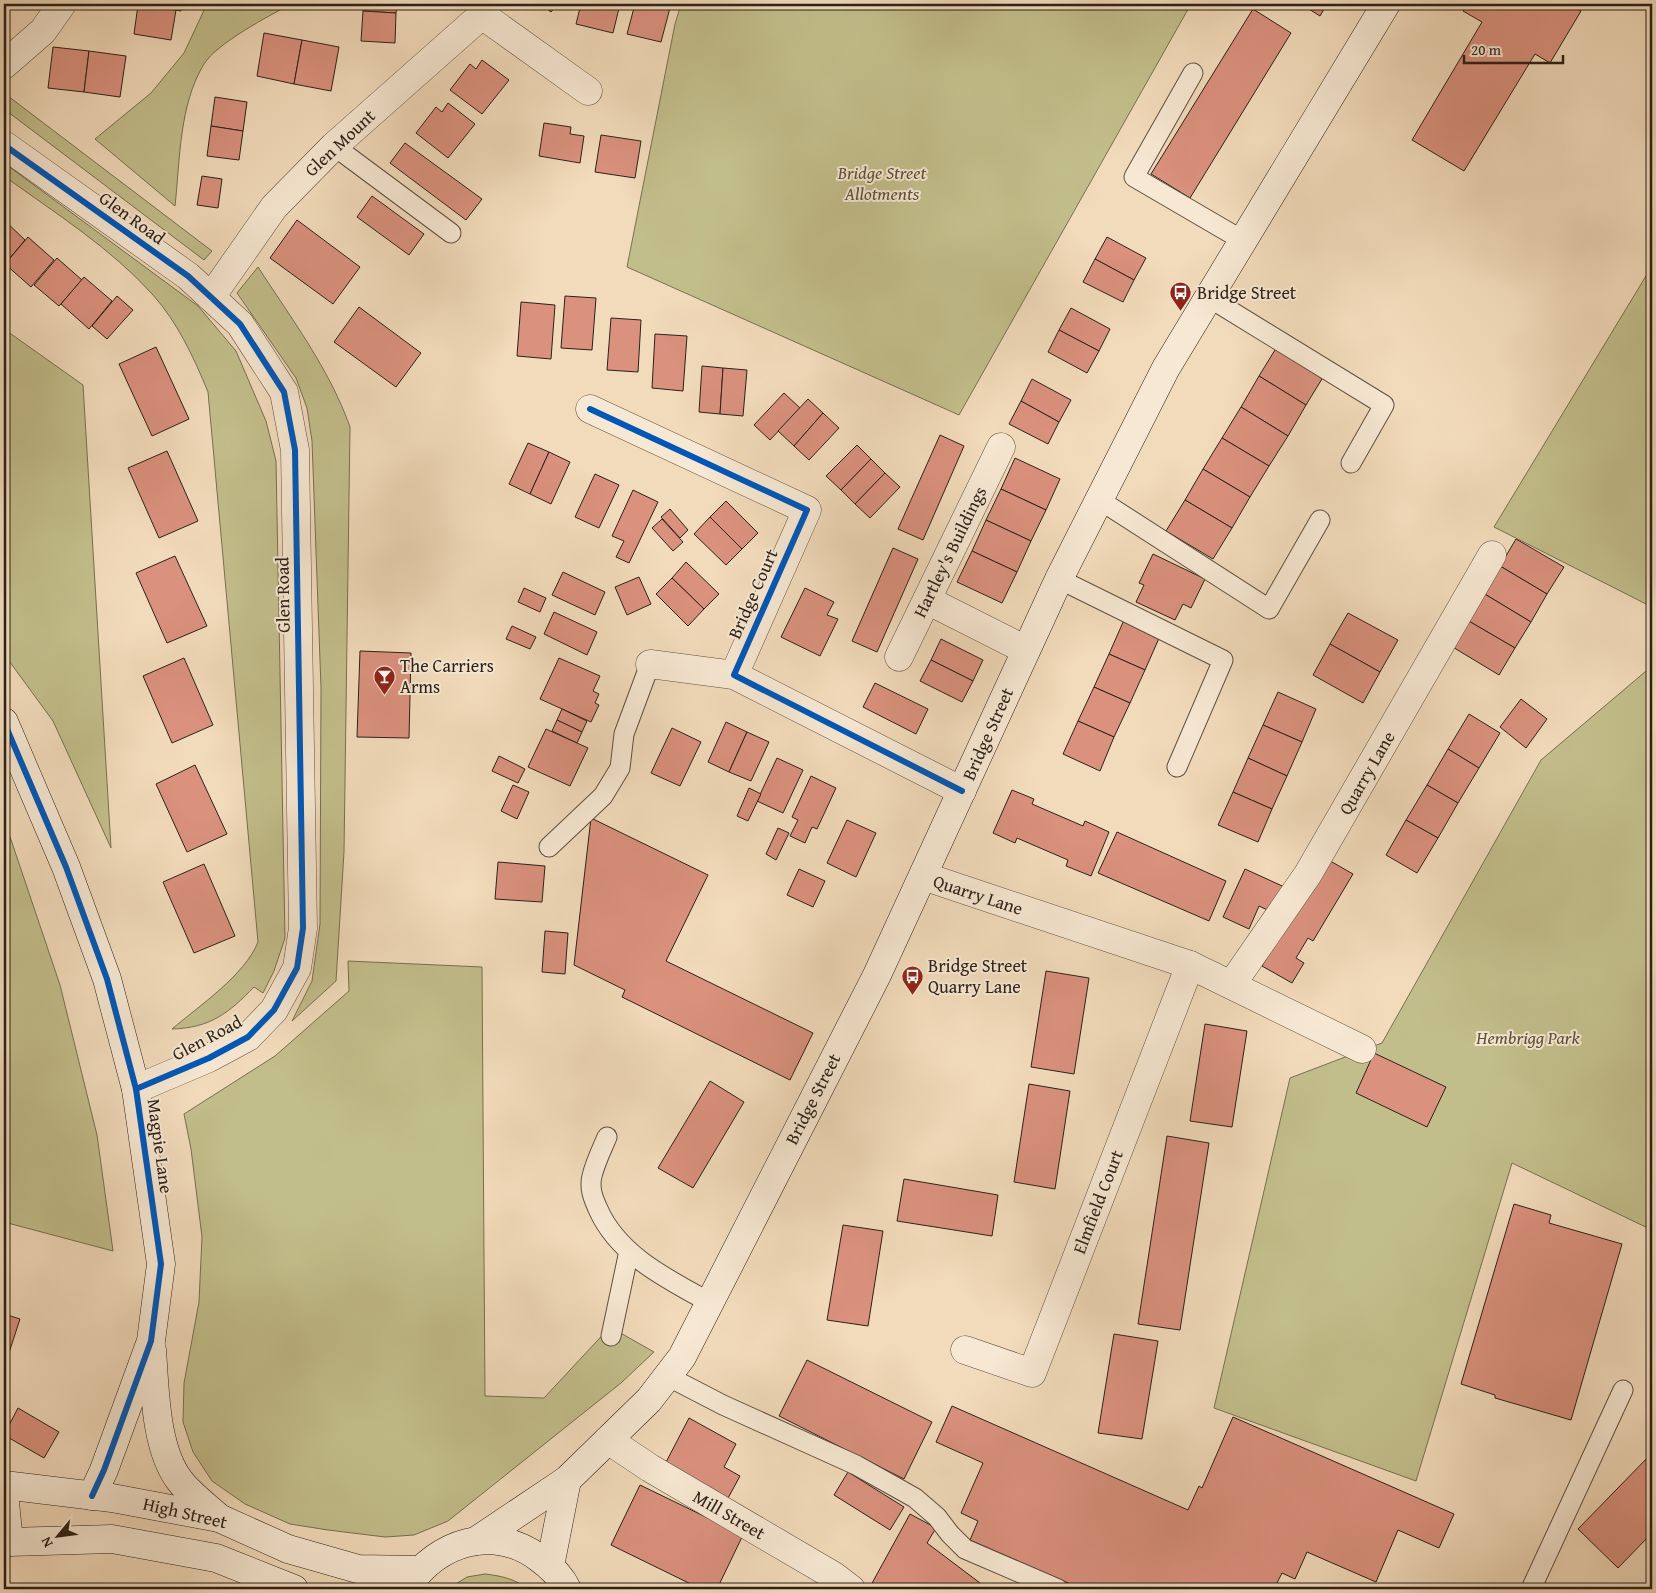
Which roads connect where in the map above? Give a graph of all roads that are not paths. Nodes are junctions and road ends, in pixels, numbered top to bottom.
1 (62, 4) edge
2 (1386, 4) edge
3 (483, 10) edge
4 (4, 64) edge
5 (1193, 73) dead end
6 (588, 91) dead end
7 (4, 145) edge
8 (334, 146) junction
9 (451, 234) dead end
10 (1242, 240) junction
11 (211, 297) junction
12 (1208, 297) junction
13 (590, 409) dead end
14 (1002, 447) dead end
15 (1351, 463) dead end
16 (1098, 499) junction
17 (1320, 520) dead end
18 (1492, 555) dead end
19 (1059, 579) junction
20 (927, 600) junction
21 (1026, 650) junction
22 (900, 657) dead end
23 (650, 664) joint
24 (734, 675) junction
25 (4, 722) edge
26 (1178, 767) dead end
27 (962, 791) junction
28 (549, 847) dead end
29 (923, 876) junction
30 (1190, 965) junction
31 (1232, 984) junction
32 (1362, 1049) dead end
33 (136, 1089) junction
34 (607, 1137) dead end
35 (630, 1251) junction
36 (710, 1302) junction
37 (611, 1336) dead end
38 (151, 1341) junction
39 (965, 1350) dead end
40 (667, 1376) junction
41 (1623, 1390) dead end
42 (608, 1440) junction
43 (567, 1480) junction
44 (4, 1485) edge
45 (4, 1492) edge
46 (102, 1497) junction
47 (219, 1518) junction
48 (476, 1541) junction
49 (6, 1544) edge
50 (216, 1558) junction
51 (550, 1566) junction
52 (412, 1580) edge
53 (294, 1589) edge
54 (567, 1589) edge
55 (851, 1589) edge
56 (1058, 1589) edge
57 (1531, 1589) edge

1 - 4 street
2 - 10 street, Bridge Street
3 - 6 street
3 - 8 street, Glen Mount
5 - 10 lane
7 - 11 street, Glen Road
8 - 9 lane
8 - 11 street, Glen Mount
10 - 12 street, Bridge Street
11 - 33 street, Glen Road
12 - 15 lane
12 - 16 street, Bridge Street
13 - 24 street, Bridge Court
14 - 20 street, Hartley's Buildings
16 - 17 lane
16 - 19 street, Bridge Street
18 - 31 street, Quarry Lane
19 - 21 street, Bridge Street
19 - 26 lane
20 - 21 street
20 - 22 street, Hartley's Buildings
21 - 27 street, Bridge Street
23 - 24 street
23 - 28 lane
24 - 27 street
25 - 33 street, Magpie Lane
27 - 29 street, Bridge Street
29 - 30 street, Quarry Lane
29 - 36 street, Bridge Street
30 - 31 street, Quarry Lane
30 - 39 street, Elmfield Court
31 - 32 street, Quarry Lane
33 - 38 street, Magpie Lane
34 - 35 lane
35 - 36 lane
35 - 37 lane
36 - 40 street, Bridge Street
38 - 46 street, Magpie Lane
38 - 47 street, Magpie Lane
40 - 42 street, Bridge Street
40 - 56 lane
41 - 57 lane
42 - 43 street, Bridge Street
42 - 55 street, Mill Street
43 - 48 street, Bridge Street
43 - 51 street
44 - 46 street, High Street
45 - 49 street, High Street
46 - 47 street, High Street
46 - 50 street
47 - 52 street, High Street
48 - 51 street
48 - 52 street
49 - 50 street, High Street
50 - 53 street, High Street
51 - 54 street

